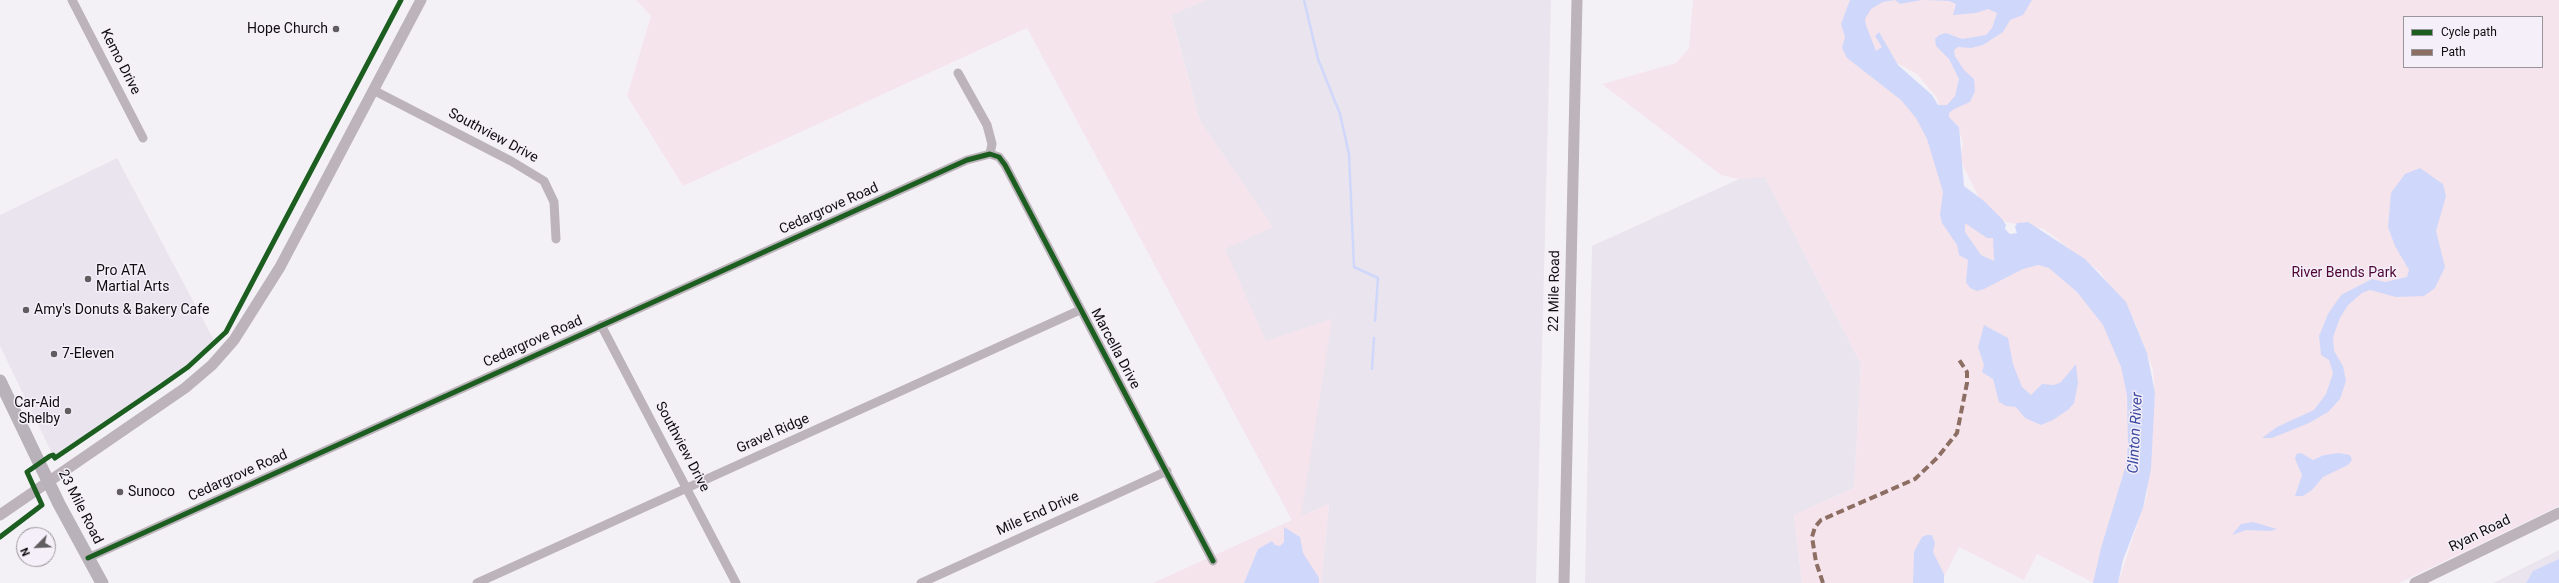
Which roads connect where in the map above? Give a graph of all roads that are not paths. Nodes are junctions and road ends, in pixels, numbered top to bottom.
1 (72, 0) edge
2 (422, 0) edge
3 (1577, 0) edge
4 (958, 73) dead end
5 (373, 90) junction
6 (143, 138) dead end
7 (990, 154) junction
8 (556, 239) dead end
9 (1080, 310) junction
10 (601, 325) junction
11 (0, 381) edge
12 (1167, 472) junction
13 (48, 480) junction
14 (688, 488) junction
15 (2559, 513) edge
16 (0, 515) edge
17 (88, 558) junction
18 (1213, 561) dead end
19 (102, 583) edge
20 (477, 583) edge
21 (736, 583) edge
22 (921, 583) edge
23 (1564, 583) edge
24 (2415, 583) edge

1 - 6 street, Kemo Drive
2 - 5 street
3 - 23 street, 22 Mile Road
4 - 7 street
5 - 8 street, Southview Drive
5 - 13 street
7 - 9 street, Marcella Drive
7 - 10 street, Cedargrove Road
9 - 12 street, Marcella Drive
9 - 14 street, Gravel Ridge
10 - 14 street, Southview Drive
10 - 17 street, Cedargrove Road
11 - 13 main road, 23 Mile Road
12 - 18 street, Marcella Drive
12 - 22 street, Mile End Drive
13 - 16 street
13 - 17 main road, 23 Mile Road
14 - 20 street, Gravel Ridge
14 - 21 street, Southview Drive
15 - 24 street, Ryan Road
17 - 19 main road, 23 Mile Road

